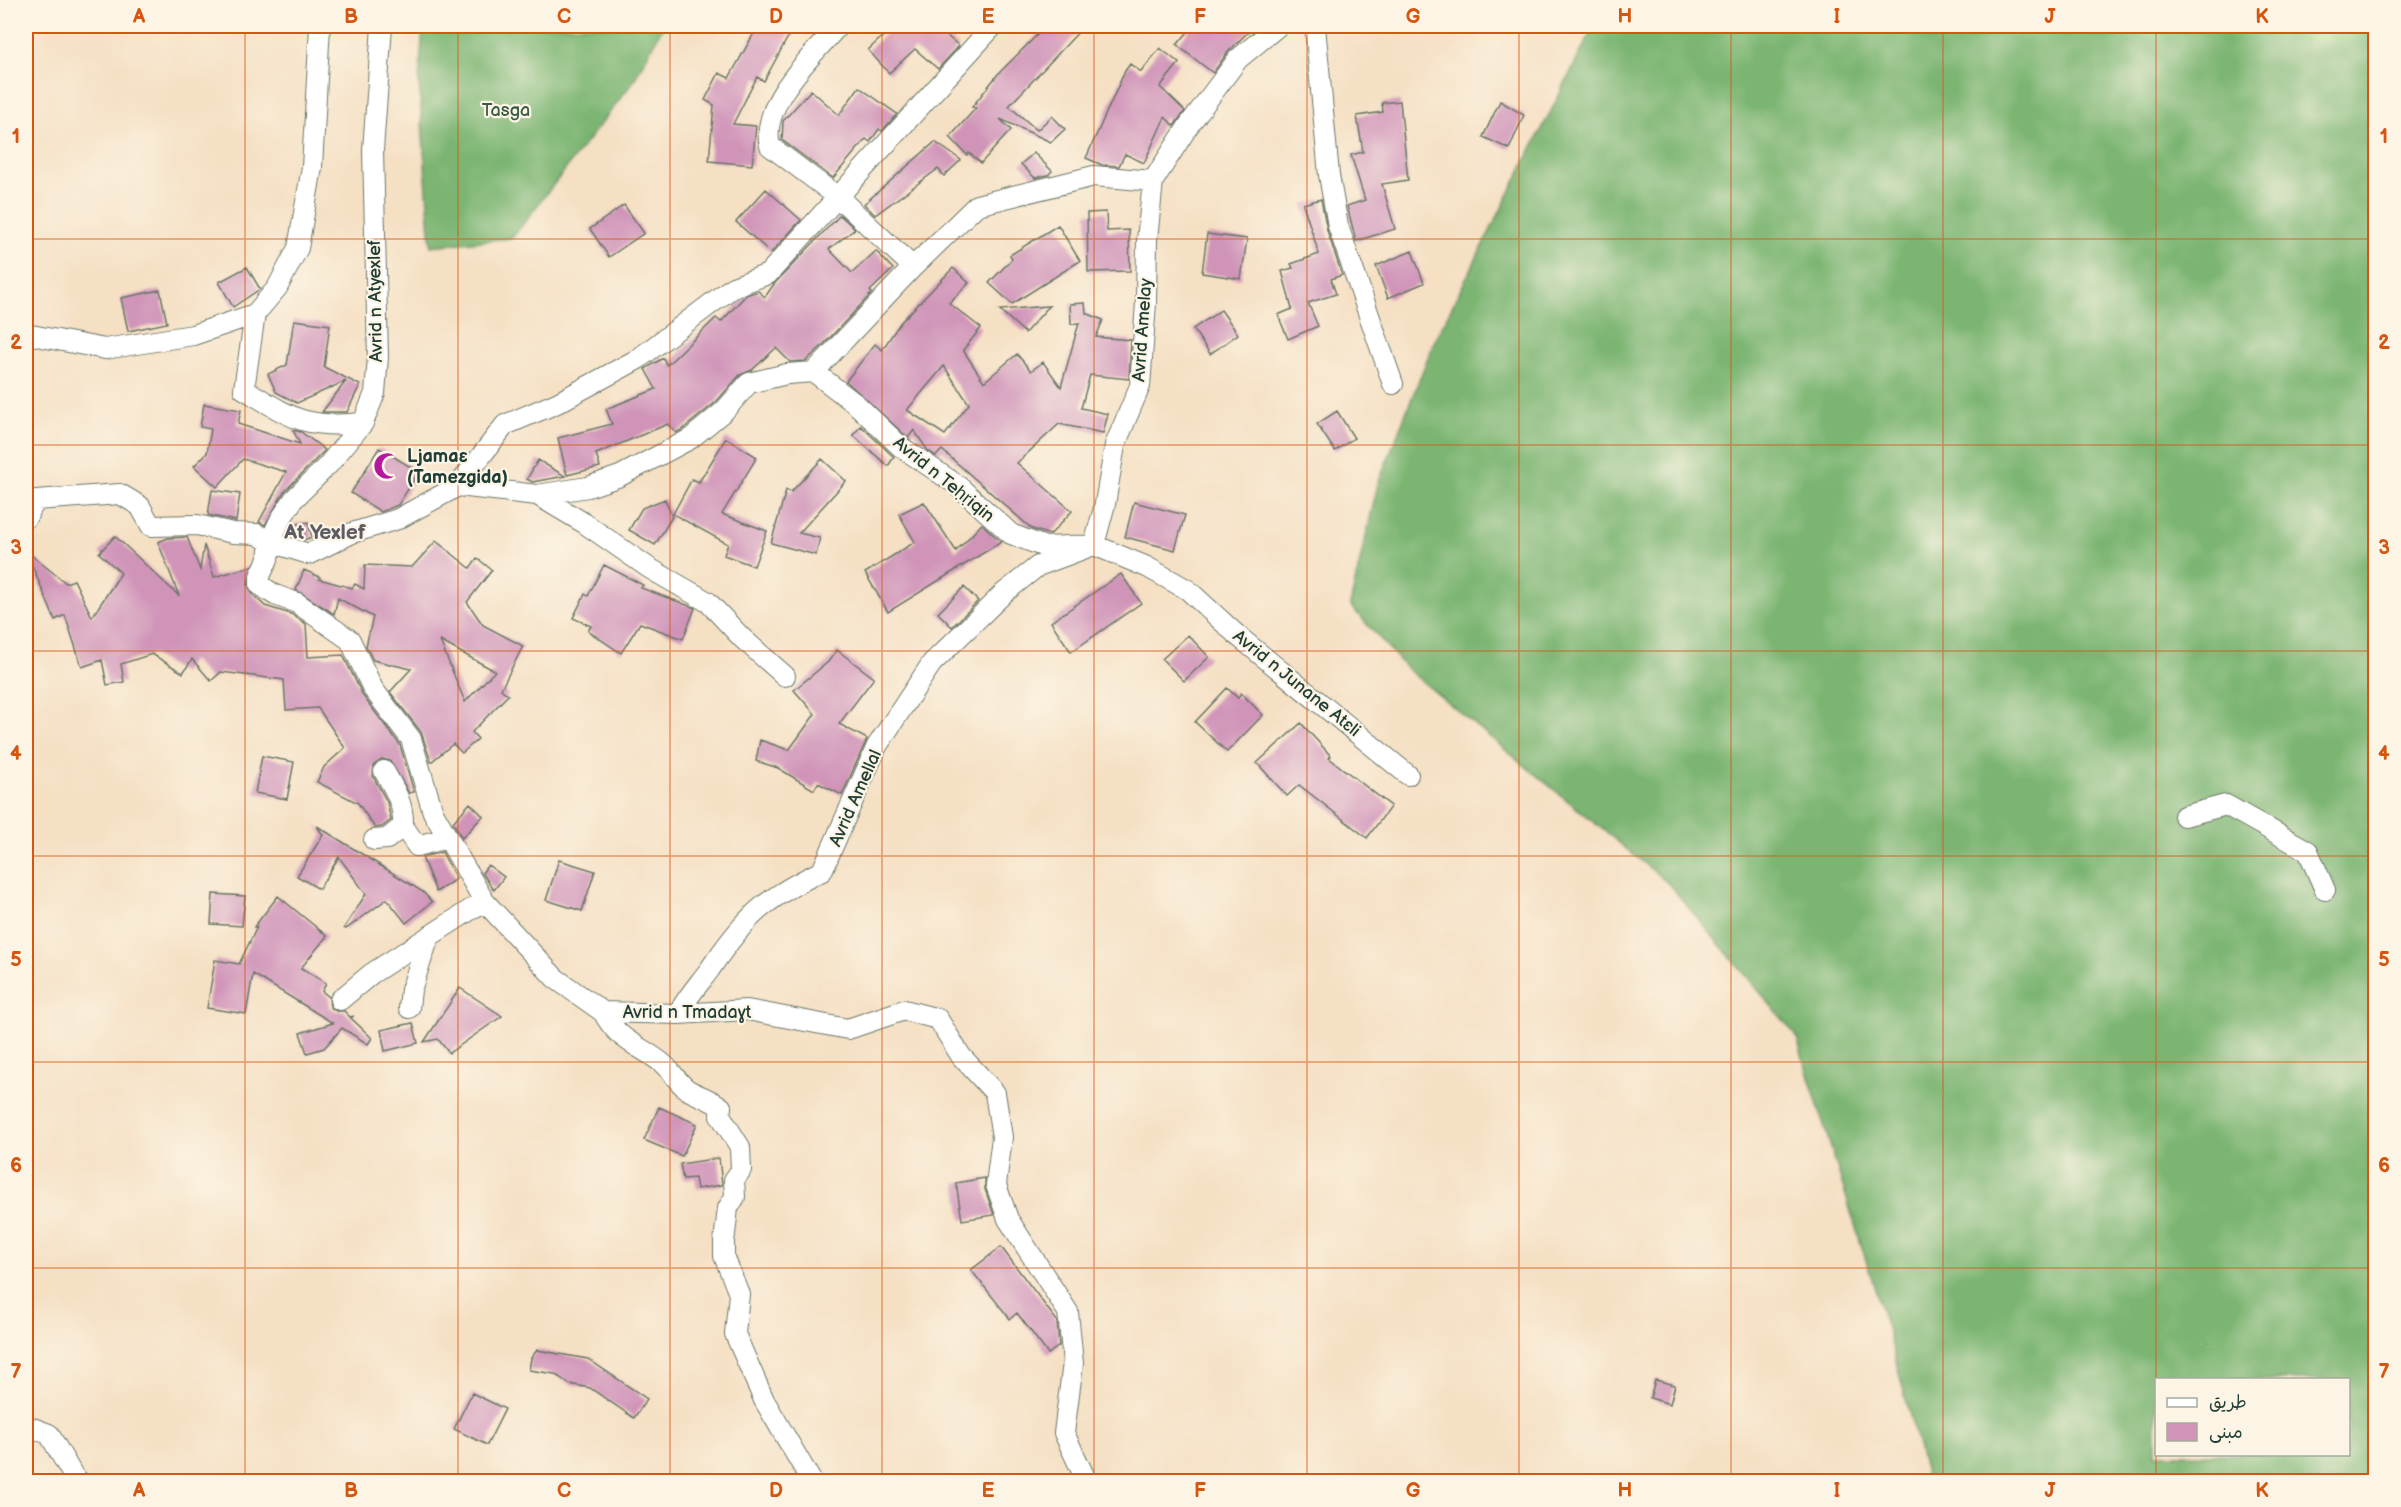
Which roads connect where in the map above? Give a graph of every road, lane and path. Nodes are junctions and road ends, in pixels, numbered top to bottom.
1 (320, 26) edge
2 (382, 26) edge
3 (838, 26) edge
4 (993, 26) edge
5 (1278, 26) edge
6 (1315, 26) edge
7 (1153, 181) junction
8 (838, 197) junction
9 (913, 267) junction
10 (255, 314) junction
11 (26, 334) edge
12 (814, 372) junction
13 (1393, 384) dead end
14 (363, 423) junction
15 (458, 486) junction
16 (537, 495) junction
17 (26, 518) edge
18 (270, 542) junction
19 (1094, 545) junction
20 (1188, 590) joint
21 (785, 676) dead end
22 (384, 771) dead end
23 (1408, 775) dead end
24 (2184, 816) dead end
25 (403, 826) junction
26 (447, 838) junction
27 (374, 840) dead end
28 (2325, 890) dead end
29 (484, 901) junction
30 (429, 937) junction
31 (340, 1000) dead end
32 (409, 1008) dead end
33 (603, 1012) junction
34 (678, 1014) junction
35 (26, 1429) edge
36 (80, 1482) edge
37 (812, 1482) edge
38 (1087, 1482) edge

1 - 10 street
2 - 14 street, Avrid n Atyexlef
3 - 8 street
4 - 8 street
5 - 7 street
6 - 13 street
7 - 9 street
7 - 19 street, Avrid Amelay
8 - 9 street
8 - 15 street
9 - 12 street
10 - 11 street
10 - 14 street
12 - 16 street
12 - 19 street, Avrid n Teḥṛiqin
14 - 18 street, Avrid n Atyexlef
15 - 16 street
15 - 18 street
16 - 21 street
17 - 18 street
18 - 26 street, Avrid n Tmadaɣt
19 - 20 street, Avrid n Teḥṛiqin
19 - 34 street, Avrid Amellal
20 - 23 street, Avrid n Junane Atɛli
22 - 25 street
24 - 28 street
25 - 26 street
25 - 27 street
26 - 29 street, Avrid n Tmadaɣt
29 - 30 street
29 - 33 street, Avrid n Tmadaɣt
30 - 31 street
30 - 32 street
33 - 34 street, Avrid n Tmadaɣt
33 - 37 street
34 - 38 street, Avrid n Tmadaɣt
35 - 36 street

